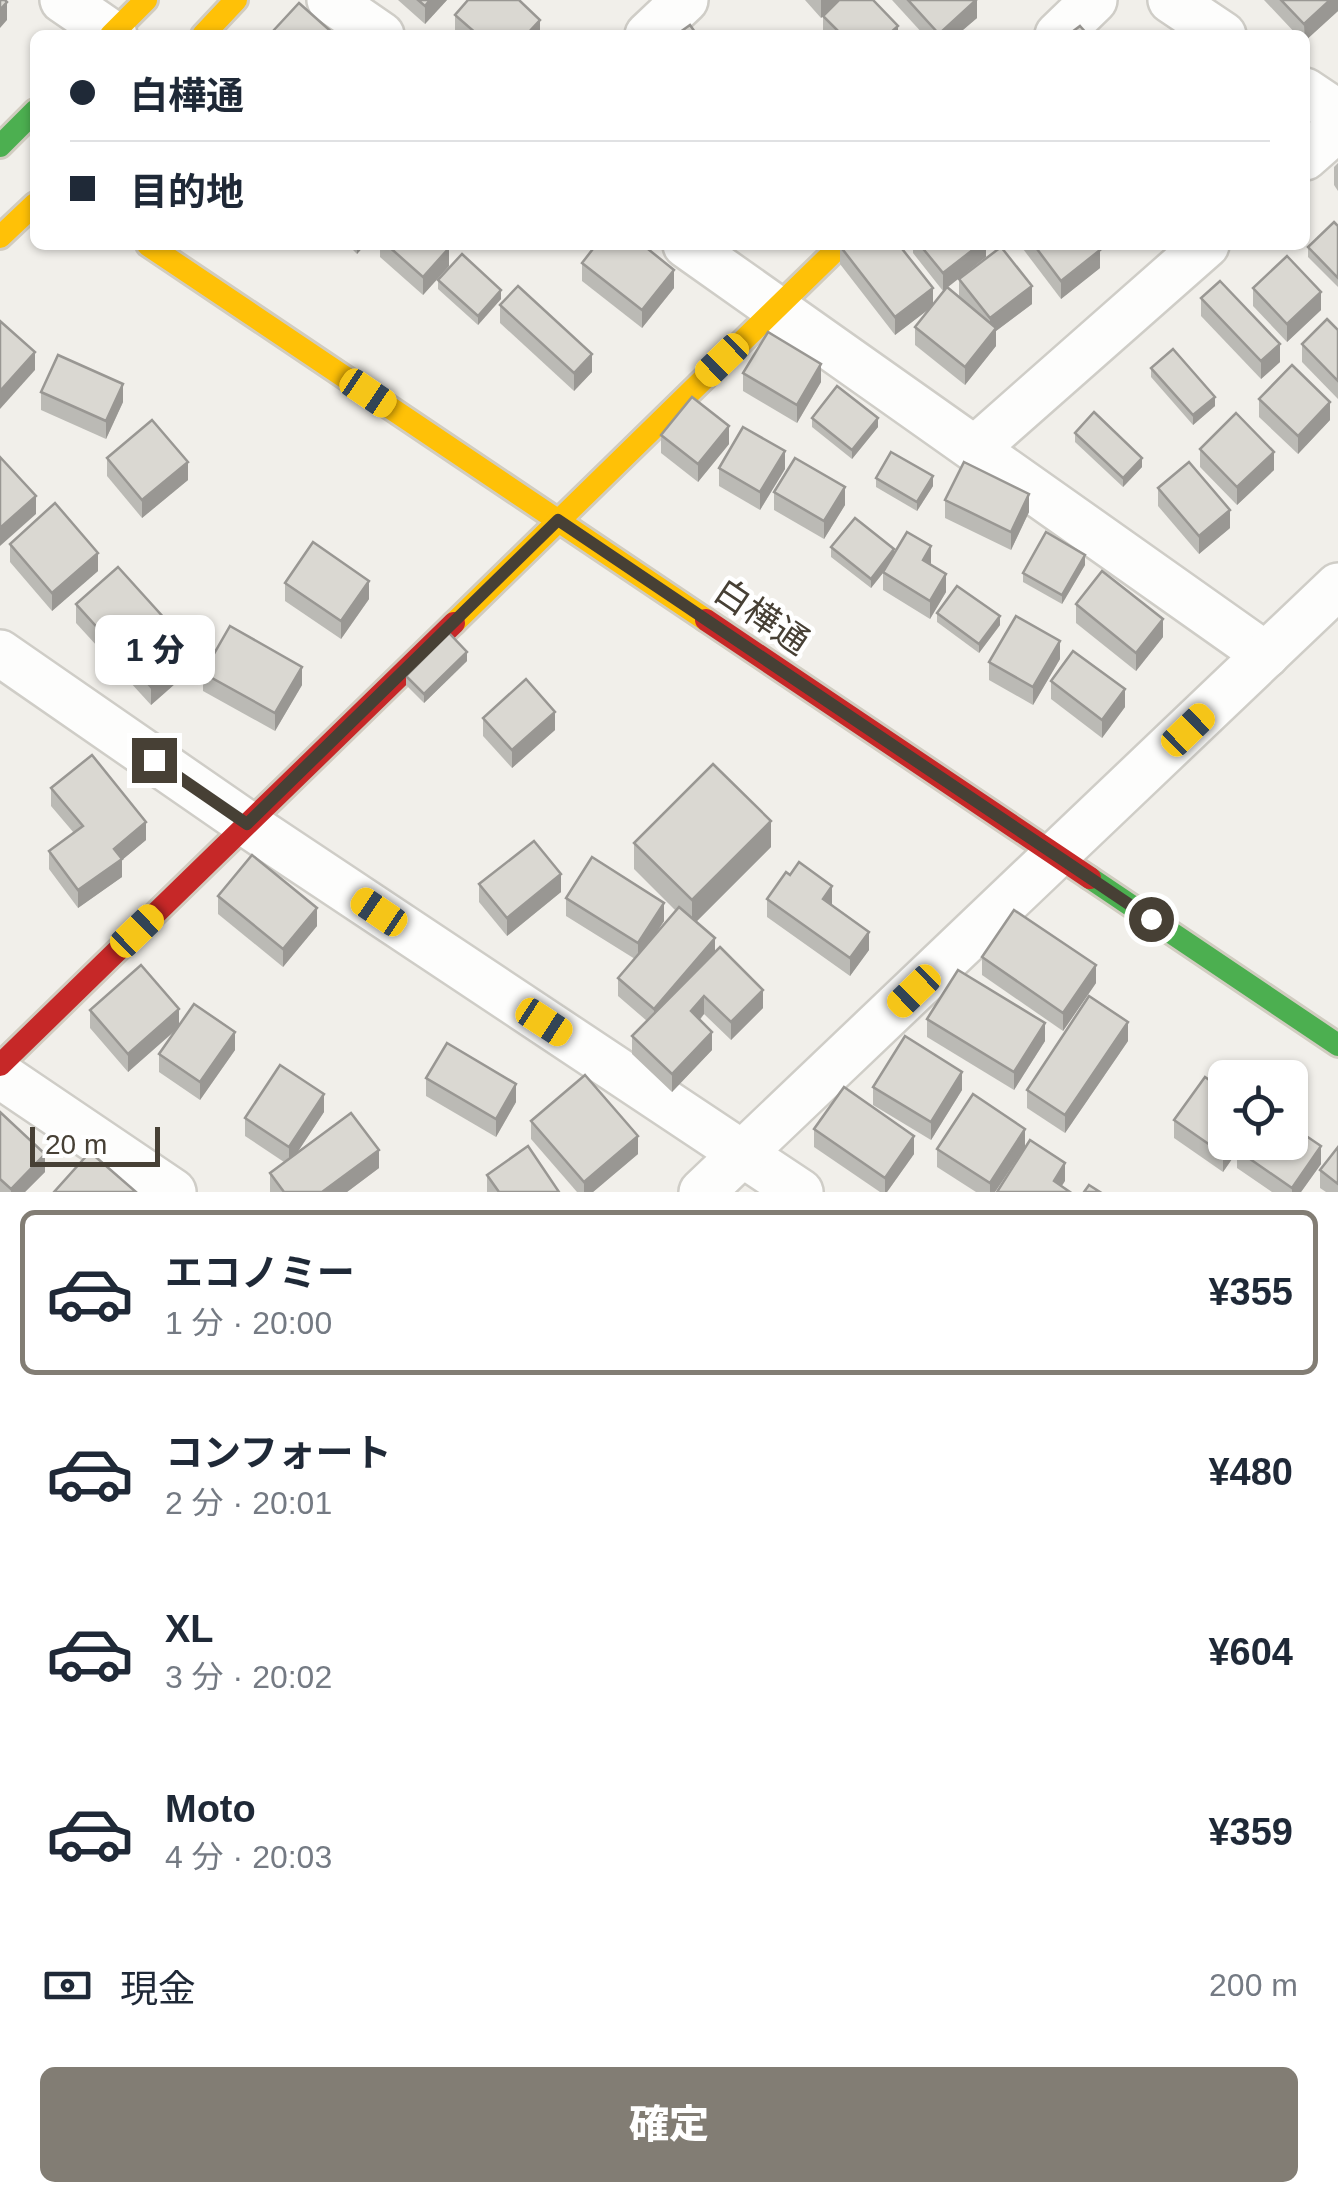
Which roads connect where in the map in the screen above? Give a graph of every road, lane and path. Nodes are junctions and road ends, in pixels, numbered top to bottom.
1 (63, 0) edge
2 (146, 0) edge
3 (236, 0) edge
4 (330, 0) edge
5 (685, 0) edge
6 (1094, 0) edge
7 (1172, 0) edge
8 (107, 30) edge
9 (117, 30) edge
10 (208, 30) edge
11 (374, 30) edge
12 (653, 30) edge
13 (1063, 30) edge
14 (1216, 30) edge
15 (1310, 94) edge
16 (1338, 113) edge
17 (30, 118) edge
18 (1338, 128) edge
19 (6, 149) edge
20 (1310, 153) edge
21 (30, 209) edge
22 (0, 238) edge
23 (155, 250) edge
24 (693, 250) edge
25 (836, 250) edge
26 (1200, 250) edge
27 (777, 308) junction
28 (977, 447) junction
29 (558, 520) junction
30 (1338, 586) edge
31 (0, 653) edge
32 (1266, 655) junction
33 (247, 824) junction
34 (1057, 856) junction
35 (1338, 1045) edge
36 (0, 1065) edge
37 (0, 1075) edge
38 (743, 1154) junction
39 (173, 1192) edge
40 (702, 1192) edge
41 (800, 1192) edge

1 - 8 street
2 - 9 street
3 - 10 street
4 - 11 street
5 - 12 street
6 - 13 street
7 - 14 street
15 - 16 street
17 - 19 street
18 - 20 street
21 - 22 street
23 - 29 street, 白樺通
24 - 27 street
25 - 27 street
26 - 28 street
27 - 28 street
27 - 29 street
28 - 32 street
29 - 33 street
29 - 34 street, 白樺通
30 - 32 street
31 - 33 street
32 - 34 street
33 - 36 street
33 - 38 street
34 - 35 street, 白樺通
34 - 38 street
37 - 39 street
38 - 40 street
38 - 41 street

